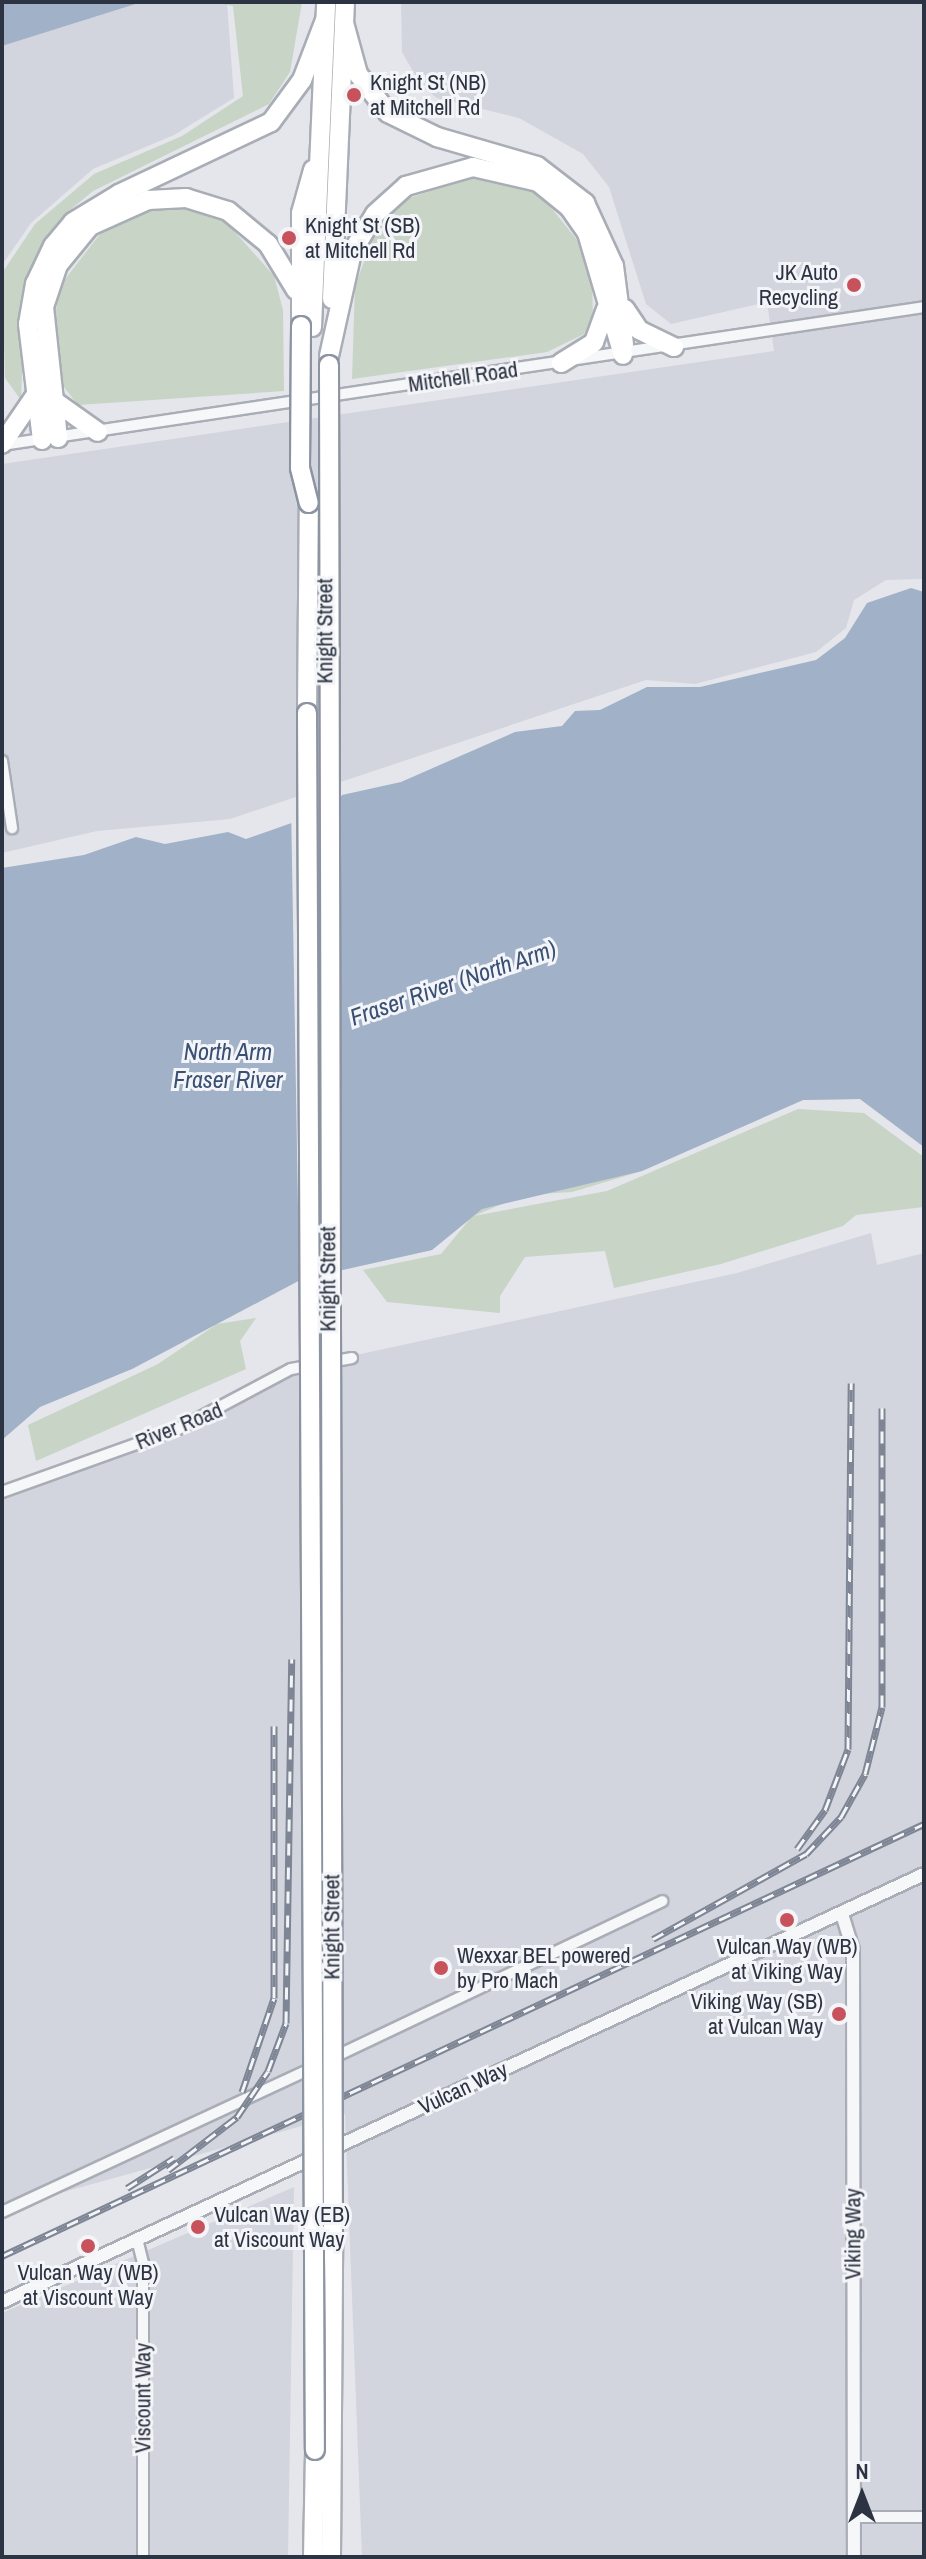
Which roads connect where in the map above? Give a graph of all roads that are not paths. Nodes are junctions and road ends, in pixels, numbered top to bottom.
1 (335, 9) edge
2 (319, 156) junction
3 (296, 290) junction
4 (924, 307) edge
5 (615, 309) junction
6 (321, 327) junction
7 (674, 347) junction
8 (623, 355) junction
9 (561, 363) junction
10 (44, 398) junction
11 (98, 432) junction
12 (50, 439) junction
13 (2, 445) edge
14 (2, 761) edge
15 (12, 828) dead end
16 (352, 1358) dead end
17 (2, 1492) edge
18 (924, 1874) edge
19 (662, 1901) dead end
20 (842, 1914) junction
21 (2, 2212) edge
22 (137, 2239) junction
23 (2, 2302) edge
24 (325, 2450) junction
25 (334, 2480) junction
26 (854, 2517) junction
27 (924, 2517) edge
28 (143, 2557) edge
29 (313, 2557) edge
30 (331, 2557) edge
31 (342, 2557) edge
32 (854, 2557) edge

1 - 2 highway
1 - 5 highway
1 - 6 highway
1 - 10 highway
2 - 3 highway
2 - 6 highway
3 - 6 highway
3 - 10 highway
4 - 7 street, Mitchell Road
5 - 6 highway
5 - 7 highway
5 - 8 highway
5 - 9 highway
6 - 24 highway, Knight Street, bridge
6 - 24 highway, Knight Street, bridge
7 - 8 street, Mitchell Road
8 - 9 street, Mitchell Road
9 - 11 street, Mitchell Road
10 - 11 highway
10 - 12 highway
10 - 13 highway
11 - 12 street, Mitchell Road
12 - 13 street, Mitchell Road
14 - 15 street
16 - 17 street, River Road
18 - 20 street, Vulcan Way
19 - 21 street
20 - 22 street, Vulcan Way
20 - 26 street, Viking Way
22 - 23 street, Vulcan Way
22 - 28 street, Viscount Way
24 - 25 highway, Knight Street
24 - 29 highway, Knight Street
25 - 30 highway, Knight Street
25 - 31 highway
26 - 27 street
26 - 32 street, Viking Way

